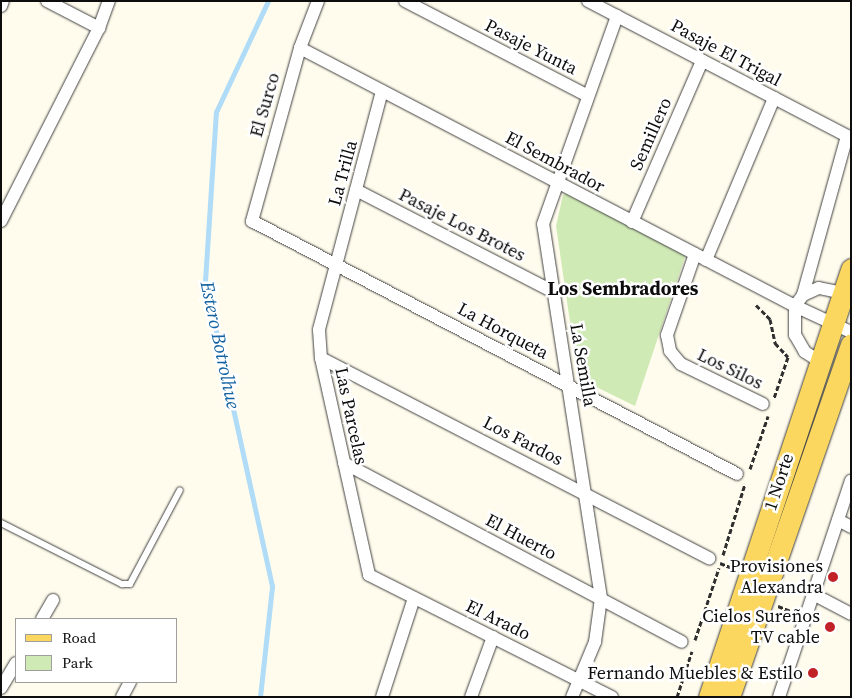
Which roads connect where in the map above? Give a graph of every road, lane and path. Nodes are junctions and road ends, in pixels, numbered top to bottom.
1 (4, 1) edge
2 (47, 1) edge
3 (108, 1) edge
4 (318, 1) edge
5 (405, 1) edge
6 (588, 1) edge
7 (1, 6) edge
8 (617, 16) junction
9 (99, 28) junction
10 (300, 48) junction
11 (702, 60) junction
12 (382, 91) junction
13 (588, 96) junction
14 (774, 98) junction
15 (557, 182) junction
16 (356, 190) junction
17 (1, 221) edge
18 (252, 221) joint
19 (632, 222) junction
20 (700, 257) junction
21 (337, 263) junction
22 (851, 269) edge
23 (552, 291) junction
24 (843, 293) junction
25 (802, 295) junction
26 (756, 305) dead end
27 (794, 306) junction
28 (831, 324) junction
29 (851, 332) edge
30 (851, 344) edge
31 (321, 358) junction
32 (819, 360) junction
33 (569, 386) junction
34 (768, 406) junction
35 (344, 463) junction
36 (737, 474) dead end
37 (851, 481) edge
38 (180, 490) dead end
39 (586, 493) junction
40 (838, 520) junction
41 (1, 523) edge
42 (851, 527) edge
43 (709, 558) dead end
44 (369, 575) joint
45 (813, 594) junction
46 (414, 598) junction
47 (601, 598) junction
48 (53, 600) dead end
49 (851, 614) edge
50 (43, 618) edge
51 (493, 637) junction
52 (682, 642) dead end
53 (15, 665) edge
54 (578, 680) junction
55 (129, 683) edge
56 (1, 688) edge
57 (122, 697) edge
58 (382, 697) edge
59 (471, 697) edge
60 (572, 697) edge
61 (612, 697) edge
62 (677, 697) edge
63 (709, 697) edge
64 (729, 697) edge
65 (779, 697) edge

1 - 7 street
2 - 9 street
3 - 9 street
4 - 10 street, El Surco
5 - 13 street, Pasaje Yunta
6 - 8 street, Pasaje El Trigal
8 - 11 street, Pasaje El Trigal
8 - 13 street, La Semilla
9 - 17 street
10 - 12 street, El Sembrador
10 - 18 street, El Surco
11 - 14 street, Pasaje El Trigal
11 - 19 street, Semillero
12 - 15 street, El Sembrador
12 - 16 street, La Trilla
13 - 15 street, La Semilla
14 - 20 street, Los Silos
14 - 25 street, Pasaje El Trigal
15 - 19 street, El Sembrador
15 - 23 street, La Semilla
16 - 21 street, La Trilla
16 - 23 street, Pasaje Los Brotes
18 - 21 street, La Horqueta
19 - 20 street, El Sembrador
20 - 27 street, El Sembrador
20 - 34 street, Los Silos
21 - 31 street, Las Parcelas
21 - 33 street, La Horqueta
22 - 24 main road, 1 Norte
23 - 33 street, La Semilla
24 - 25 street
24 - 28 main road, 1 Norte
25 - 27 street
26 - 34 path
27 - 28 street, El Sembrador
27 - 32 street
28 - 29 street, El Sembrador
28 - 32 main road, 1 Norte
30 - 64 main road, 1 Norte
31 - 35 street, Las Parcelas
31 - 39 street, Los Fardos
32 - 63 main road, 1 Norte
33 - 36 street, La Horqueta
33 - 39 street, La Semilla
34 - 62 path
35 - 44 street, Las Parcelas
35 - 47 street, El Huerto
37 - 40 street
38 - 41 lane
39 - 43 street, Los Fardos
39 - 47 street, La Semilla
40 - 42 street
40 - 45 street
44 - 46 street, El Arado
45 - 49 street
45 - 65 street
46 - 51 street, El Arado
46 - 58 street
47 - 52 street, El Huerto
47 - 54 street, La Semilla
48 - 50 street
51 - 54 street, El Arado
51 - 59 street
53 - 56 street
54 - 60 street, La Semilla
54 - 61 street, El Arado
55 - 57 street

